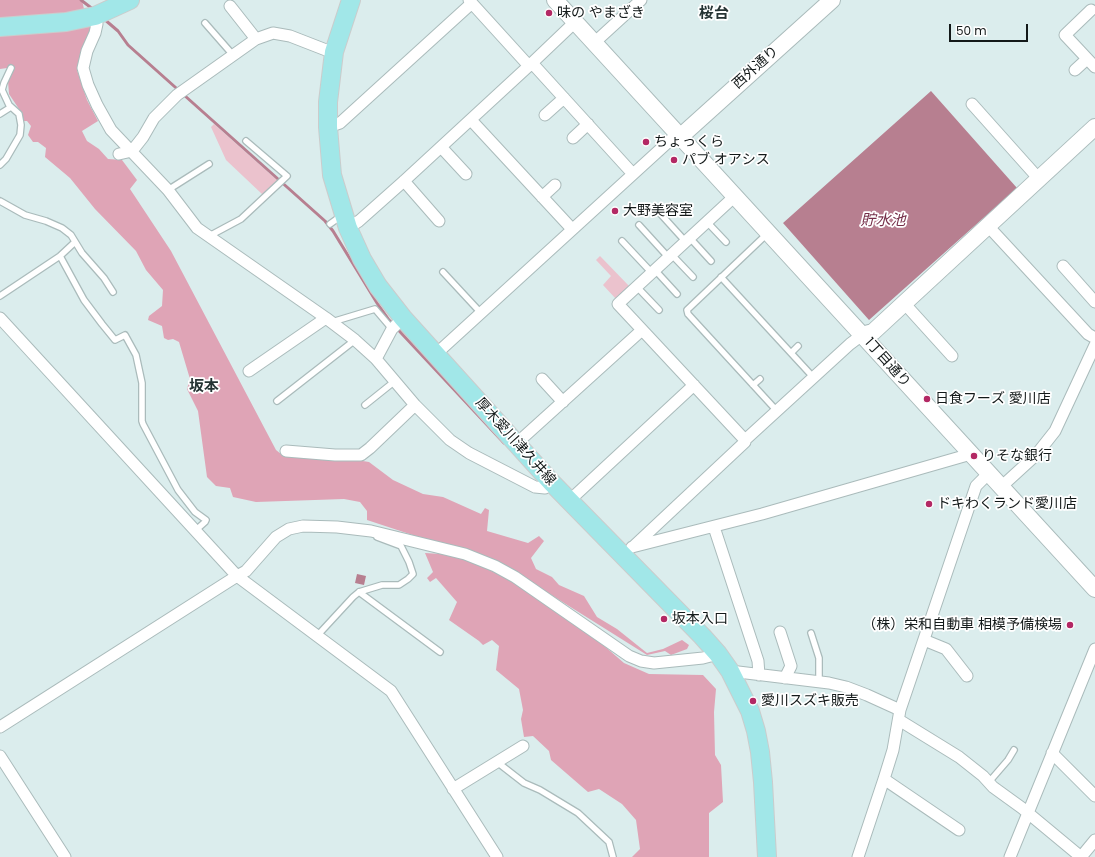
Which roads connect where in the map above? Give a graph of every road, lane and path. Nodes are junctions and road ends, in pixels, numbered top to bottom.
1 (130, 0) edge
2 (351, 0) edge
3 (555, 0) edge
4 (641, 0) edge
5 (832, 0) edge
6 (470, 1) edge
7 (230, 6) dead end
8 (101, 9) edge
9 (1085, 12) dead end
10 (574, 22) junction
11 (205, 23) dead end
12 (0, 27) edge
13 (256, 39) junction
14 (594, 43) junction
15 (334, 52) junction
16 (233, 55) junction
17 (1087, 58) junction
18 (530, 64) junction
19 (1095, 67) edge
20 (11, 68) dead end
21 (1075, 70) dead end
22 (564, 98) junction
23 (972, 104) dead end
24 (11, 107) junction
25 (0, 114) edge
26 (545, 115) dead end
27 (471, 120) junction
28 (588, 124) junction
29 (328, 127) junction
30 (1094, 130) edge
31 (678, 135) junction
32 (573, 138) dead end
33 (246, 141) dead end
34 (441, 147) junction
35 (132, 151) junction
36 (119, 154) dead end
37 (209, 164) dead end
38 (0, 165) edge
39 (466, 174) dead end
40 (633, 174) junction
41 (1039, 179) junction
42 (404, 181) junction
43 (555, 184) dead end
44 (168, 190) junction
45 (735, 196) junction
46 (542, 197) junction
47 (0, 201) edge
48 (657, 210) dead end
49 (439, 221) dead end
50 (341, 222) junction
51 (708, 222) junction
52 (640, 225) dead end
53 (988, 226) junction
54 (572, 229) junction
55 (768, 232) junction
56 (210, 238) junction
57 (688, 240) junction
58 (622, 241) dead end
59 (75, 242) junction
60 (726, 242) dead end
61 (60, 256) junction
62 (671, 256) junction
63 (711, 260) dead end
64 (1063, 266) dead end
65 (443, 272) dead end
66 (654, 272) junction
67 (721, 277) junction
68 (693, 278) dead end
69 (638, 286) junction
70 (113, 292) dead end
71 (677, 294) dead end
72 (0, 296) edge
73 (1095, 302) edge
74 (904, 303) junction
75 (659, 310) dead end
76 (481, 313) junction
77 (0, 318) edge
78 (329, 320) junction
79 (397, 324) junction
80 (642, 330) junction
81 (862, 335) junction
82 (1095, 338) edge
83 (355, 340) junction
84 (1095, 345) edge
85 (798, 346) dead end
86 (791, 352) junction
87 (436, 354) junction
88 (952, 356) dead end
89 (376, 359) junction
90 (249, 372) dead end
91 (311, 374) junction
92 (814, 378) junction
93 (316, 379) dead end
94 (760, 379) dead end
95 (542, 380) dead end
96 (395, 381) junction
97 (694, 385) junction
98 (753, 385) junction
99 (285, 395) junction
100 (289, 400) dead end
101 (278, 401) dead end
102 (563, 402) junction
103 (365, 405) dead end
104 (416, 405) junction
105 (777, 411) junction
106 (745, 440) junction
107 (517, 443) junction
108 (286, 451) dead end
109 (971, 454) junction
110 (988, 473) junction
111 (552, 483) junction
112 (1001, 487) junction
113 (570, 500) junction
114 (714, 527) junction
115 (196, 530) junction
116 (371, 531) junction
117 (628, 551) junction
118 (237, 576) junction
119 (1095, 589) edge
120 (359, 592) junction
121 (780, 632) dead end
122 (811, 633) dead end
123 (317, 636) junction
124 (924, 640) junction
125 (1095, 649) edge
126 (440, 652) dead end
127 (718, 654) junction
128 (730, 671) junction
129 (759, 675) junction
130 (968, 676) dead end
131 (785, 678) junction
132 (819, 682) junction
133 (900, 715) junction
134 (0, 727) edge
135 (523, 746) dead end
136 (1014, 750) dead end
137 (1052, 753) junction
138 (0, 756) edge
139 (497, 762) junction
140 (884, 779) junction
141 (989, 782) junction
142 (453, 789) junction
143 (1095, 796) edge
144 (1027, 813) junction
145 (959, 830) dead end
146 (1095, 840) edge
147 (65, 857) edge
148 (497, 857) edge
149 (613, 857) edge
150 (767, 857) edge
151 (858, 857) edge
152 (1010, 857) edge
153 (1081, 857) edge

1 - 8 main road
2 - 15 main road, 厚木愛川津久井線
3 - 10 street, 1丁目通り
4 - 14 street
5 - 31 street, 西外通り
6 - 18 street
6 - 29 street
7 - 13 street
8 - 12 main road
8 - 35 street
9 - 17 street
10 - 14 street, 1丁目通り
10 - 18 street
11 - 16 lane
13 - 15 street
13 - 16 street
14 - 31 street, 1丁目通り
15 - 29 main road, 厚木愛川津久井線
16 - 35 street
17 - 19 street
17 - 21 street
18 - 22 street
18 - 27 street
20 - 24 lane
22 - 26 street
22 - 28 street
23 - 41 street
24 - 25 lane
24 - 38 lane
27 - 34 street
27 - 46 street
28 - 32 street
28 - 40 street
29 - 50 main road, 厚木愛川津久井線
30 - 41 street
31 - 40 street
31 - 45 street, 1丁目通り
33 - 56 lane
34 - 39 street
34 - 42 street
35 - 36 street
35 - 44 street
37 - 44 lane
40 - 54 street
41 - 53 street
42 - 49 street
42 - 50 street
43 - 46 street
44 - 56 street
45 - 51 street
45 - 55 street, 1丁目通り
46 - 54 street
47 - 59 lane
48 - 57 lane
50 - 79 main road, 厚木愛川津久井線
51 - 57 street
51 - 60 lane
52 - 62 lane
53 - 74 street
53 - 82 street
54 - 76 street
55 - 67 lane
55 - 81 street, 1丁目通り
56 - 78 street
57 - 62 street
57 - 63 lane
58 - 66 lane
59 - 61 lane
59 - 70 lane
61 - 72 lane
61 - 115 lane
62 - 66 street
62 - 68 lane
64 - 73 street
65 - 76 lane
66 - 69 street
66 - 71 lane
67 - 86 lane
67 - 98 lane
69 - 75 lane
69 - 80 street
74 - 81 street
74 - 88 street
76 - 87 street
77 - 115 street
78 - 79 lane
78 - 83 street
78 - 90 street
79 - 87 main road, 厚木愛川津久井線
79 - 89 street
80 - 97 street
80 - 102 street
81 - 92 street
81 - 109 street, 1丁目通り
83 - 89 street
83 - 91 lane
84 - 112 street
85 - 86 lane
86 - 92 lane
87 - 107 main road, 厚木愛川津久井線
89 - 96 street
91 - 93 lane
91 - 99 lane
92 - 105 street
94 - 98 lane
95 - 102 street
96 - 103 lane
96 - 104 street
97 - 106 street
97 - 113 street
98 - 105 lane
99 - 100 lane
99 - 101 lane
102 - 107 street
104 - 108 street
104 - 111 street
105 - 106 street
106 - 117 street
107 - 111 main road, 厚木愛川津久井線
109 - 110 street, 1丁目通り
109 - 114 street
110 - 112 street, 1丁目通り
110 - 124 street
111 - 113 main road, 厚木愛川津久井線
112 - 119 street, 1丁目通り
113 - 117 main road, 厚木愛川津久井線
114 - 117 street
114 - 129 street
115 - 118 street
116 - 118 street
116 - 120 lane
116 - 127 street
117 - 127 main road, 厚木愛川津久井線
118 - 123 street
118 - 134 street
120 - 123 lane
120 - 126 lane
121 - 131 street
122 - 132 lane
123 - 142 street
124 - 130 street
124 - 133 street
125 - 137 street
127 - 128 main road, 厚木愛川津久井線
128 - 129 street
128 - 150 main road, 厚木愛川津久井線
129 - 131 street
131 - 132 street
132 - 133 street
133 - 140 street
133 - 141 street
135 - 139 street
136 - 141 lane
137 - 143 street
137 - 144 street
138 - 147 street
139 - 142 street
139 - 149 lane
140 - 145 street
140 - 151 street
141 - 144 street
142 - 148 street
144 - 152 street
144 - 153 street
146 - 153 street

